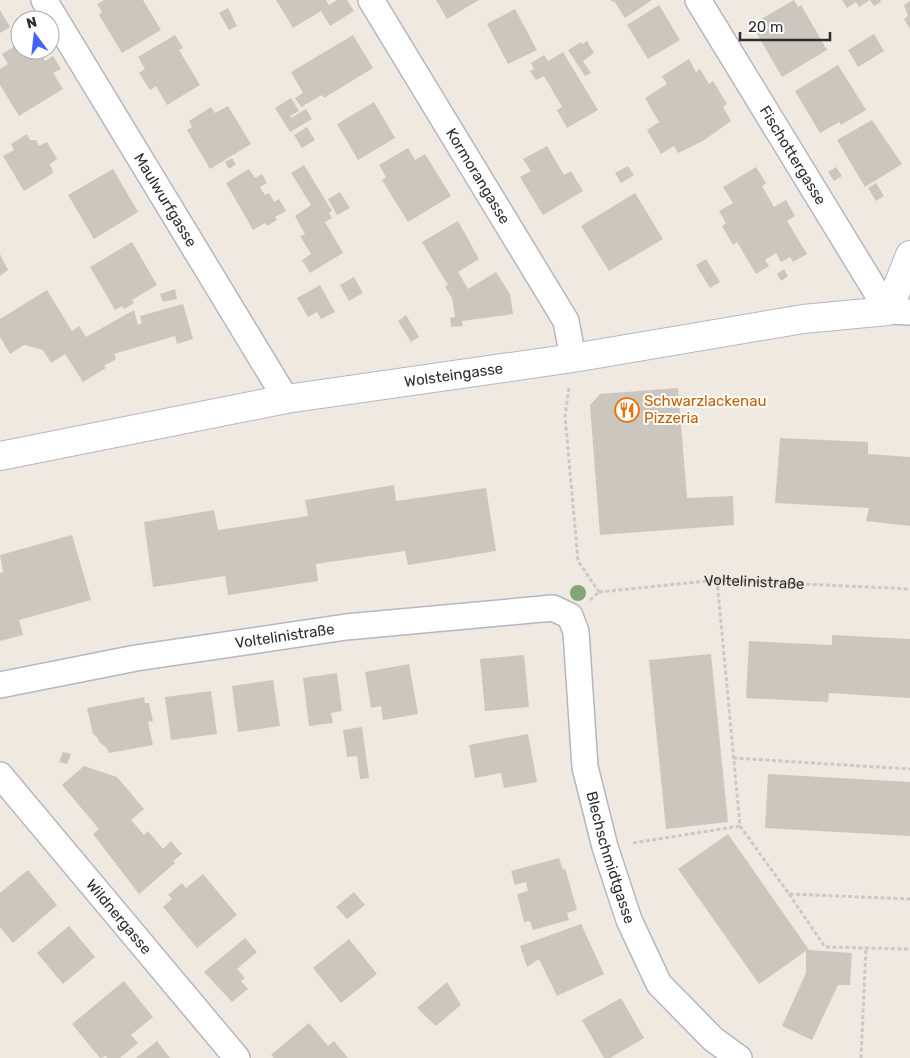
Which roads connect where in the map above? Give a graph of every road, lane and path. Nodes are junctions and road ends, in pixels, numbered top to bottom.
1 (44, 0) edge
2 (371, 0) edge
3 (698, 0) edge
4 (910, 255) edge
5 (899, 312) edge
6 (573, 358) junction
7 (286, 399) junction
8 (0, 456) edge
9 (717, 580) junction
10 (910, 590) edge
11 (570, 616) joint
12 (0, 685) edge
13 (733, 758) junction
14 (910, 770) edge
15 (0, 775) edge
16 (740, 826) junction
17 (605, 847) junction
18 (789, 894) junction
19 (910, 899) edge
20 (866, 948) junction
21 (910, 949) edge
22 (237, 1058) edge
23 (739, 1058) edge
24 (860, 1058) edge

1 - 7 street, Maulwurfgasse
2 - 6 street, Kormorangasse
3 - 5 street, Fischottergasse
4 - 5 street
5 - 6 street, Wolsteingasse
6 - 7 street, Wolsteingasse
6 - 9 path, Voltelinistraße
7 - 8 street, Wolsteingasse
9 - 10 path, Voltelinistraße
9 - 13 path
11 - 12 street, Voltelinistraße
11 - 17 street, Blechschmidtgasse
13 - 14 path
13 - 16 path
15 - 22 street, Wildnergasse
16 - 17 path
16 - 18 path
17 - 23 street, Blechschmidtgasse
18 - 19 path
18 - 20 path
20 - 21 path
20 - 24 path

